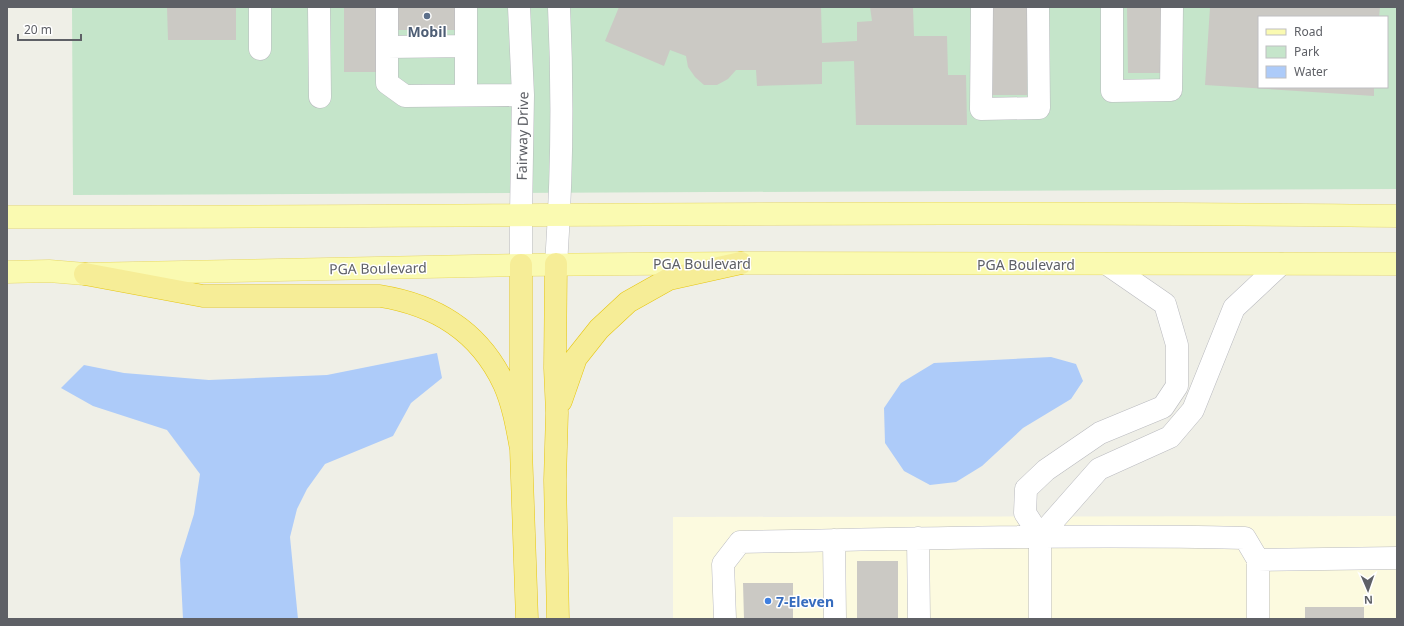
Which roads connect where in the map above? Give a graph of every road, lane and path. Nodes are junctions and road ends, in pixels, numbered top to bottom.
1 (260, 7) edge
2 (319, 7) edge
3 (387, 7) edge
4 (466, 7) edge
5 (519, 7) edge
6 (559, 7) edge
7 (982, 7) edge
8 (1038, 7) edge
9 (1112, 7) edge
10 (1172, 7) edge
11 (466, 46) junction
12 (387, 47) junction
13 (260, 49) dead end
14 (523, 94) junction
15 (466, 95) junction
16 (320, 97) dead end
17 (521, 214) junction
18 (560, 215) junction
19 (1397, 216) edge
20 (7, 217) edge
21 (741, 263) junction
22 (556, 264) junction
23 (1107, 264) junction
24 (1281, 264) junction
25 (1397, 264) edge
26 (521, 265) junction
27 (7, 272) edge
28 (85, 274) junction
29 (557, 413) junction
30 (521, 449) junction
31 (1040, 536) junction
32 (918, 538) junction
33 (834, 540) junction
34 (1397, 558) edge
35 (1258, 560) junction
36 (527, 619) edge
37 (558, 619) edge
38 (725, 619) edge
39 (835, 619) edge
40 (919, 619) edge
41 (1040, 619) edge
42 (1258, 619) edge

1 - 13 street
2 - 16 street
3 - 12 street
4 - 11 street
5 - 14 street, Fairway Drive
6 - 18 street
7 - 8 street
9 - 10 street
11 - 12 street
11 - 15 street
12 - 15 street
14 - 15 street
14 - 17 street, Fairway Drive
17 - 18 main road
17 - 20 main road
17 - 26 street, Fairway Drive
18 - 19 main road
18 - 22 street
21 - 22 main road, PGA Boulevard
21 - 23 main road, PGA Boulevard
21 - 29 highway
22 - 26 main road, PGA Boulevard
22 - 29 highway
23 - 24 main road, PGA Boulevard
23 - 31 street
24 - 25 main road, PGA Boulevard
24 - 31 street
26 - 28 main road, PGA Boulevard
26 - 30 highway
27 - 28 main road, PGA Boulevard
28 - 30 highway
29 - 37 highway
30 - 36 highway
31 - 32 street
31 - 35 street
31 - 41 street
32 - 33 street
32 - 40 street
33 - 38 street
33 - 39 street
34 - 35 street
35 - 42 street

